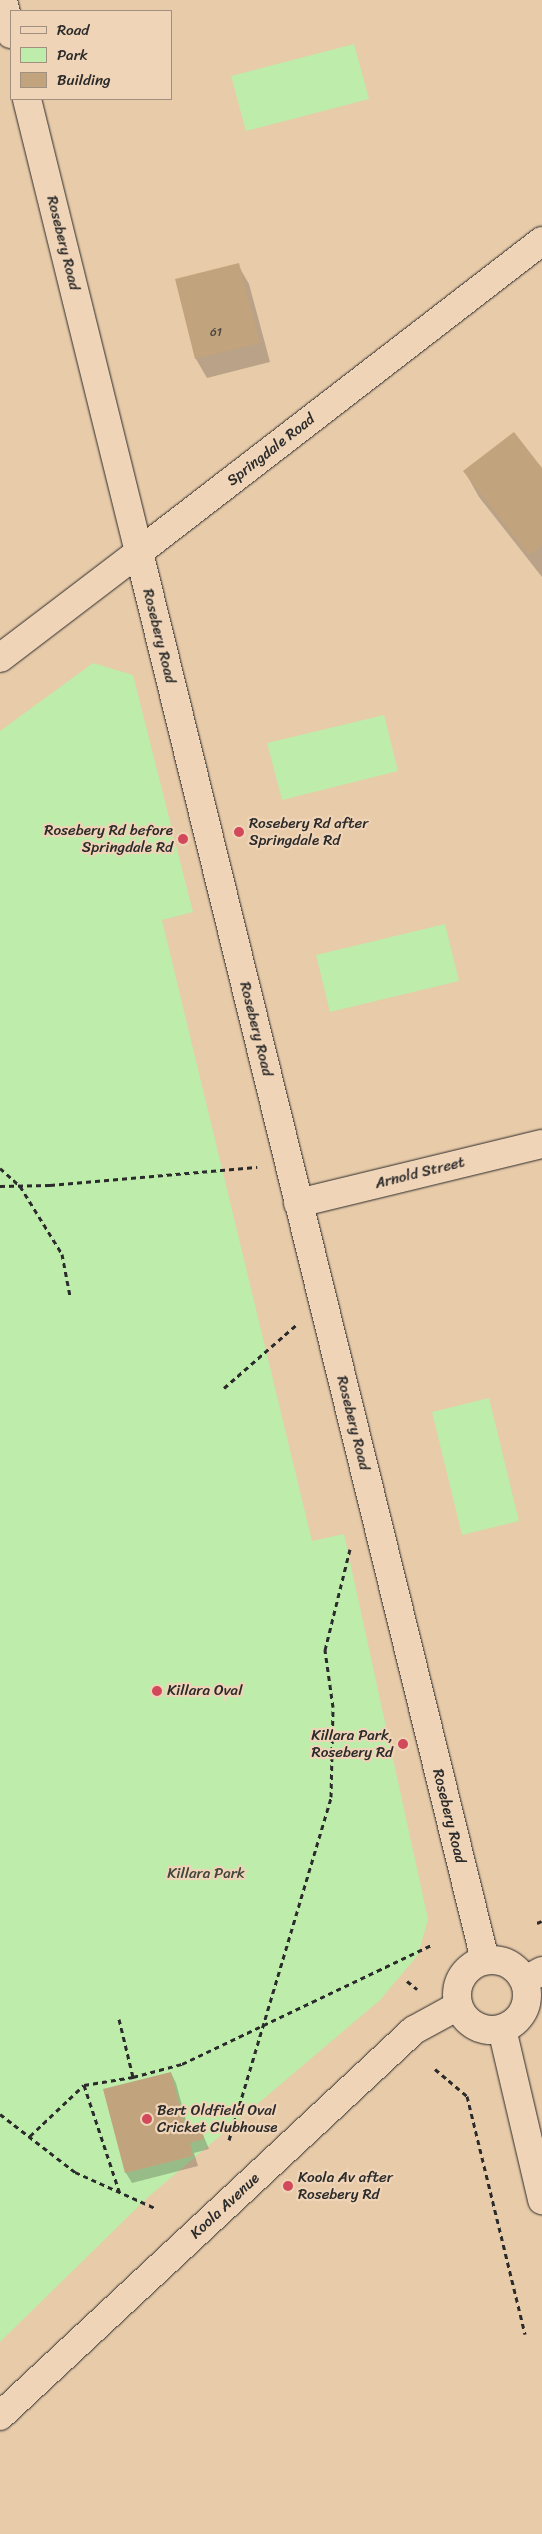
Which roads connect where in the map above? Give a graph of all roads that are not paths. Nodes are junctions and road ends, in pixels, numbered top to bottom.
1 (3, 0) edge
2 (10, 30) edge
3 (27, 100) edge
4 (542, 241) edge
5 (139, 552) junction
6 (0, 658) edge
7 (542, 1144) edge
8 (298, 1203) junction
9 (485, 1960) junction
10 (533, 1976) edge
11 (458, 2006) junction
12 (502, 2029) junction
13 (542, 2200) edge
14 (0, 2416) edge

1 - 2 main road
3 - 5 main road, Rosebery Road
4 - 5 main road, Springdale Road
5 - 6 main road, Springdale Road
5 - 8 main road, Rosebery Road
7 - 8 main road, Arnold Street
8 - 9 main road, Rosebery Road
9 - 10 main road
9 - 11 main road
10 - 12 main road
11 - 12 main road
11 - 14 main road, Koola Avenue
12 - 13 main road

